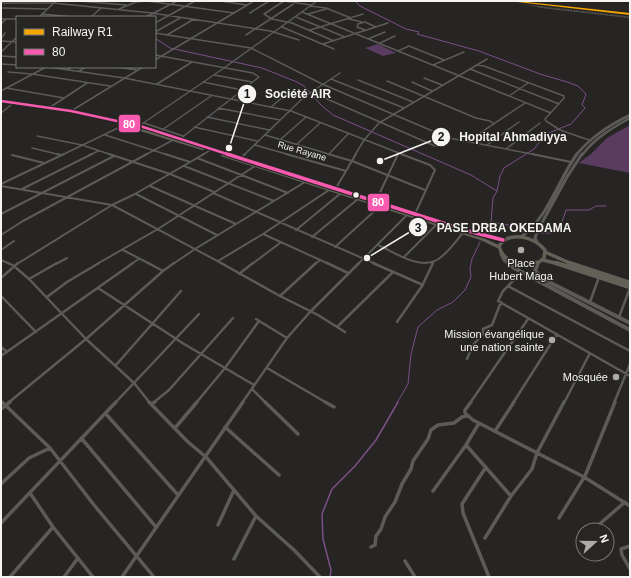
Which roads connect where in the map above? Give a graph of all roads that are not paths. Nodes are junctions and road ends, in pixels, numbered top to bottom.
1 (56, 1) edge
2 (79, 1) edge
3 (177, 1) edge
4 (195, 1) edge
5 (220, 1) edge
6 (254, 1) edge
7 (269, 1) edge
8 (284, 1) edge
9 (298, 1) edge
10 (317, 1) edge
11 (518, 1) edge
12 (99, 2) edge
13 (1, 3) edge
14 (74, 3) dead end
15 (295, 3) junction
16 (53, 4) junction
17 (171, 4) junction
18 (70, 5) junction
19 (247, 5) junction
20 (128, 6) junction
21 (186, 6) junction
22 (311, 6) junction
23 (1, 8) edge
24 (97, 8) junction
25 (102, 8) junction
26 (327, 8) junction
27 (48, 9) junction
28 (118, 10) junction
29 (302, 12) junction
30 (152, 13) junction
31 (234, 13) junction
32 (250, 13) dead end
33 (630, 13) edge
34 (42, 14) joint
35 (307, 14) junction
36 (363, 14) dead end
37 (63, 16) edge
38 (93, 16) edge
39 (148, 16) edge
40 (169, 16) junction
41 (180, 17) junction
42 (295, 17) junction
43 (184, 18) junction
44 (272, 18) junction
45 (350, 18) junction
46 (1, 19) edge
47 (6, 19) junction
48 (16, 19) edge
49 (194, 20) junction
50 (156, 22) edge
51 (189, 22) junction
52 (288, 22) junction
53 (362, 22) junction
54 (218, 23) junction
55 (388, 23) dead end
56 (1, 24) edge
57 (331, 24) junction
58 (281, 26) junction
59 (320, 27) junction
60 (376, 27) junction
61 (256, 29) junction
62 (366, 30) junction
63 (310, 31) junction
64 (156, 32) edge
65 (274, 32) junction
66 (385, 32) dead end
67 (5, 33) dead end
68 (156, 33) edge
69 (356, 34) junction
70 (167, 35) junction
71 (246, 35) dead end
72 (395, 36) dead end
73 (345, 37) junction
74 (16, 39) edge
75 (190, 39) junction
76 (368, 39) junction
77 (1, 40) edge
78 (299, 40) dead end
79 (334, 41) junction
80 (13, 42) junction
81 (379, 43) junction
82 (323, 44) junction
83 (251, 48) junction
84 (334, 49) dead end
85 (398, 51) junction
86 (1, 52) edge
87 (464, 52) dead end
88 (156, 55) edge
89 (1, 56) edge
90 (16, 56) edge
91 (161, 56) junction
92 (156, 59) edge
93 (487, 59) dead end
94 (444, 60) junction
95 (192, 62) junction
96 (1, 64) edge
97 (16, 65) edge
98 (433, 65) junction
99 (477, 65) junction
100 (45, 68) edge
101 (53, 68) edge
102 (70, 68) edge
103 (84, 68) edge
104 (124, 68) edge
105 (141, 68) edge
106 (224, 68) junction
107 (470, 69) junction
108 (66, 70) junction
109 (137, 70) junction
110 (78, 71) junction
111 (8, 72) dead end
112 (340, 73) dead end
113 (32, 74) junction
114 (214, 75) junction
115 (459, 76) junction
116 (124, 78) junction
117 (424, 78) dead end
118 (330, 79) junction
119 (358, 80) dead end
120 (387, 81) dead end
121 (87, 82) junction
122 (203, 82) junction
123 (252, 82) junction
124 (412, 82) dead end
125 (528, 83) junction
126 (322, 84) junction
127 (157, 85) junction
128 (442, 85) junction
129 (110, 86) junction
130 (6, 88) junction
131 (520, 89) junction
132 (242, 90) junction
133 (290, 90) dead end
134 (1, 91) edge
135 (190, 91) junction
136 (433, 91) junction
137 (311, 92) junction
138 (211, 95) junction
139 (424, 96) junction
140 (509, 96) junction
141 (64, 98) junction
142 (230, 99) junction
143 (1, 102) edge
144 (413, 102) junction
145 (526, 103) junction
146 (559, 104) junction
147 (11, 105) junction
148 (271, 107) junction
149 (49, 108) junction
150 (218, 108) junction
151 (404, 108) junction
152 (71, 111) junction
153 (291, 111) junction
154 (1, 113) edge
155 (551, 113) junction
156 (392, 115) junction
157 (630, 115) edge
158 (207, 117) junction
159 (306, 117) junction
160 (630, 118) edge
161 (280, 120) junction
162 (519, 122) dead end
163 (320, 123) junction
164 (379, 123) junction
165 (540, 123) dead end
166 (144, 124) junction
167 (494, 124) junction
168 (124, 125) junction
169 (138, 127) junction
170 (194, 127) junction
171 (162, 130) junction
172 (269, 130) junction
173 (104, 134) junction
174 (348, 134) junction
175 (265, 135) junction
176 (37, 136) dead end
177 (182, 137) junction
178 (449, 138) junction
179 (173, 139) junction
180 (281, 140) junction
181 (364, 140) junction
182 (590, 140) junction
183 (258, 141) junction
184 (468, 141) junction
185 (296, 144) junction
186 (82, 145) junction
187 (255, 145) junction
188 (487, 145) junction
189 (32, 148) dead end
190 (506, 149) junction
191 (98, 150) junction
192 (152, 150) junction
193 (209, 151) junction
194 (330, 153) junction
195 (398, 154) junction
196 (62, 155) junction
197 (12, 156) dead end
198 (115, 156) junction
199 (197, 158) junction
200 (240, 158) junction
201 (132, 161) junction
202 (352, 161) junction
203 (190, 162) junction
204 (570, 162) junction
205 (45, 163) junction
206 (184, 166) junction
207 (256, 166) junction
208 (346, 171) junction
209 (170, 174) junction
210 (242, 174) junction
211 (388, 174) junction
212 (229, 182) junction
213 (305, 182) junction
214 (1, 185) edge
215 (150, 186) junction
216 (336, 188) junction
217 (22, 189) junction
218 (330, 190) junction
219 (425, 190) junction
220 (214, 192) junction
221 (43, 193) junction
222 (288, 193) junction
223 (341, 193) junction
224 (135, 194) junction
225 (66, 197) junction
226 (358, 199) junction
227 (274, 201) junction
228 (376, 201) junction
229 (112, 206) junction
230 (194, 206) junction
231 (380, 206) junction
232 (256, 212) junction
233 (1, 214) edge
234 (407, 214) junction
235 (415, 214) junction
236 (179, 215) junction
237 (280, 223) junction
238 (236, 224) junction
239 (437, 224) junction
240 (158, 229) junction
241 (296, 230) junction
242 (463, 232) junction
243 (263, 234) junction
244 (1, 235) edge
245 (217, 235) junction
246 (312, 237) junction
247 (521, 237) junction
248 (503, 240) junction
249 (14, 241) dead end
250 (537, 242) junction
251 (280, 243) junction
252 (378, 245) junction
253 (335, 247) junction
254 (195, 248) junction
255 (499, 248) junction
256 (1, 250) edge
257 (123, 250) junction
258 (545, 252) junction
259 (501, 254) junction
260 (404, 257) junction
261 (67, 258) dead end
262 (138, 259) junction
263 (1, 260) edge
264 (363, 260) junction
265 (543, 260) junction
266 (218, 261) junction
267 (319, 261) junction
268 (433, 262) junction
269 (538, 263) junction
270 (14, 266) junction
271 (163, 271) junction
272 (522, 272) junction
273 (348, 273) junction
274 (392, 273) junction
275 (239, 274) junction
276 (599, 276) junction
277 (1, 278) edge
278 (29, 279) junction
279 (630, 284) edge
280 (423, 285) junction
281 (508, 286) junction
282 (630, 287) edge
283 (98, 288) junction
284 (181, 291) dead end
285 (1, 296) edge
286 (280, 296) junction
287 (47, 297) junction
288 (501, 302) junction
289 (590, 302) junction
290 (124, 304) junction
291 (310, 312) junction
292 (62, 313) junction
293 (199, 314) dead end
294 (233, 318) dead end
295 (619, 318) junction
296 (528, 319) junction
297 (397, 322) dead end
298 (630, 323) edge
299 (153, 324) junction
300 (337, 327) junction
301 (630, 330) edge
302 (36, 332) junction
303 (345, 332) dead end
304 (557, 334) junction
305 (287, 338) junction
306 (86, 339) junction
307 (177, 339) junction
308 (1, 347) edge
309 (630, 351) edge
310 (6, 352) junction
311 (201, 354) junction
312 (590, 354) junction
313 (1, 356) edge
314 (467, 359) dead end
315 (630, 364) edge
316 (116, 366) junction
317 (225, 368) junction
318 (267, 368) junction
319 (626, 374) junction
320 (630, 376) edge
321 (134, 383) junction
322 (254, 385) junction
323 (252, 389) junction
324 (1, 401) edge
325 (151, 404) junction
326 (6, 405) junction
327 (334, 407) dead end
328 (1, 409) edge
329 (106, 414) junction
330 (468, 416) junction
331 (479, 423) junction
332 (225, 427) junction
333 (175, 428) junction
334 (495, 431) junction
335 (298, 434) dead end
336 (82, 439) junction
337 (466, 445) junction
338 (50, 448) junction
339 (537, 453) junction
340 (206, 457) junction
341 (59, 461) junction
342 (486, 466) junction
343 (279, 476) dead end
344 (585, 476) junction
345 (1, 484) edge
346 (234, 490) junction
347 (433, 491) dead end
348 (30, 493) junction
349 (178, 495) junction
350 (511, 496) junction
351 (625, 502) junction
352 (630, 506) edge
353 (256, 516) junction
354 (559, 518) dead end
355 (602, 522) edge
356 (1, 523) edge
357 (218, 525) dead end
358 (156, 527) junction
359 (53, 528) junction
360 (485, 538) dead end
361 (630, 546) edge
362 (371, 547) dead end
363 (137, 555) junction
364 (78, 558) junction
365 (234, 559) dead end
366 (406, 561) dead end
367 (630, 569) edge
368 (10, 577) edge
369 (64, 577) edge
370 (93, 577) edge
371 (122, 577) edge
372 (154, 577) edge
373 (320, 577) edge
374 (415, 577) edge
375 (489, 577) edge

1 - 16 street
2 - 12 street
3 - 17 street
4 - 21 street
5 - 19 street
6 - 19 street
7 - 32 street
8 - 15 street
8 - 44 street
9 - 15 street
10 - 22 street
11 - 33 street
12 - 20 street
12 - 24 street
13 - 16 street
14 - 18 street
15 - 22 street
15 - 44 street
16 - 18 street
16 - 27 street
17 - 20 street
17 - 21 street
17 - 30 street
18 - 24 street
19 - 31 street
20 - 28 street
21 - 31 street
21 - 40 street
22 - 26 street
22 - 29 street
23 - 27 street
24 - 25 street
25 - 28 street
25 - 38 street
26 - 35 street
26 - 45 street
27 - 34 street
28 - 30 street
29 - 35 street
29 - 42 street
30 - 39 street
30 - 40 street
31 - 54 street
34 - 37 street
35 - 57 street
36 - 45 street
40 - 41 street
40 - 50 street
41 - 43 street
41 - 64 street
42 - 52 street
42 - 59 street
43 - 49 street
43 - 51 street
44 - 52 street
44 - 61 street
45 - 53 street
45 - 57 street
46 - 47 street
47 - 48 street
47 - 56 street
49 - 51 street
49 - 54 street
51 - 70 street
52 - 58 street
52 - 63 street
53 - 60 street
53 - 62 street
54 - 61 street
54 - 75 street
55 - 60 street
57 - 59 street
57 - 69 street
58 - 65 street
58 - 82 street
59 - 63 street
59 - 73 street
60 - 62 street
61 - 65 street
61 - 71 street
62 - 69 street
63 - 79 street
65 - 78 street
65 - 83 street
66 - 76 street
67 - 77 street
68 - 70 street
69 - 73 street
69 - 76 street
70 - 75 street
72 - 81 street
73 - 79 street
74 - 80 street
75 - 83 street
75 - 91 street
76 - 81 street
77 - 80 street
79 - 82 street
80 - 86 street
81 - 85 street
82 - 84 street
83 - 106 street
83 - 126 street
85 - 94 street
85 - 98 street
87 - 94 street
88 - 91 street
89 - 90 street
91 - 92 street
91 - 95 street
93 - 99 street
94 - 98 street
95 - 106 street
95 - 127 street
96 - 97 street
98 - 115 street
99 - 107 street
99 - 125 street
100 - 113 street
101 - 108 street
102 - 108 street
103 - 110 street
104 - 109 street
105 - 109 street
106 - 114 street
106 - 123 street
107 - 115 street
107 - 131 street
108 - 110 street
109 - 116 street
110 - 116 street
111 - 113 street
112 - 118 street
113 - 121 street
113 - 130 street
114 - 122 street
114 - 123 street
115 - 128 street
115 - 140 street
116 - 127 street
116 - 129 street
117 - 128 street
118 - 126 street
118 - 151 street
119 - 144 street
120 - 139 street
121 - 129 street
121 - 141 street
122 - 132 street
122 - 135 street
123 - 132 street
124 - 136 street
125 - 131 street
125 - 146 street
126 - 137 street
126 - 156 street
127 - 135 street
128 - 136 street
129 - 152 street
130 - 134 street
130 - 141 street
131 - 140 street
131 - 146 street
132 - 142 street
133 - 148 street
135 - 138 street
135 - 166 street
136 - 139 street
137 - 153 street
137 - 164 street
138 - 142 street
138 - 171 street
139 - 144 street
139 - 167 street
140 - 145 street
141 - 149 street
142 - 148 street
142 - 150 street
143 - 147 main road
143 - 149 main road
144 - 151 street
145 - 155 street
145 - 167 street
146 - 155 street
147 - 154 street
147 - 168 main road
148 - 153 street
149 - 152 main road
150 - 158 street
150 - 161 street
151 - 156 street
152 - 169 main road
153 - 159 street
153 - 161 street
155 - 182 street
156 - 164 street
156 - 178 street
157 - 182 main road
158 - 170 street
158 - 172 street
159 - 163 street
159 - 180 street
160 - 250 main road
161 - 172 street
162 - 188 street
163 - 174 street
163 - 185 street
164 - 178 street
164 - 181 street
165 - 190 street
166 - 169 street
166 - 171 street
167 - 184 street
168 - 169 main road
168 - 173 street
169 - 177 main road
169 - 179 main road
170 - 177 street
170 - 183 street
171 - 177 street
172 - 175 street
173 - 186 street
173 - 192 street
174 - 181 street
174 - 194 street
175 - 180 street
175 - 183 street
176 - 186 street
177 - 200 main road
178 - 184 street
179 - 192 street
179 - 193 main road
180 - 185 street
181 - 195 street
181 - 202 street
182 - 204 main road
183 - 187 street
184 - 188 street
185 - 194 street
186 - 191 street
186 - 196 street
187 - 200 street
187 - 208 street, Rue Rayane
188 - 190 street
189 - 196 street
190 - 204 street
191 - 198 street
191 - 217 street
192 - 201 street
192 - 203 street
193 - 199 street
193 - 207 main road
194 - 202 street
195 - 211 street
195 - 219 street
196 - 205 street
197 - 205 street
198 - 201 street
198 - 221 street
199 - 203 street
199 - 210 street
200 - 216 main road
201 - 209 street
201 - 225 street
202 - 208 street
202 - 211 street
203 - 206 street
204 - 247 main road
205 - 214 street
206 - 209 street
206 - 212 street
207 - 210 street
207 - 213 main road
208 - 216 street
209 - 215 street
209 - 220 street
210 - 212 street
210 - 222 street
211 - 219 street
211 - 228 street
212 - 220 street
212 - 227 street
213 - 218 main road
213 - 222 street
214 - 217 street
215 - 224 street
215 - 230 street
216 - 228 main road
217 - 221 street
218 - 223 main road
218 - 237 street
219 - 235 street
220 - 230 street
220 - 232 street
221 - 225 street
221 - 233 street
222 - 227 street
223 - 226 main road
223 - 241 street
224 - 229 street
224 - 236 street
225 - 229 street
225 - 244 street
226 - 231 main road
226 - 246 street
227 - 232 street
228 - 235 main road
229 - 240 street
229 - 270 street
230 - 236 street
230 - 238 street
231 - 234 main road
231 - 253 street
232 - 237 street
232 - 238 street
234 - 239 main road
234 - 252 street
235 - 248 main road
236 - 240 street
236 - 245 street
237 - 241 street
237 - 243 street
238 - 245 street
239 - 242 main road
239 - 260 street
240 - 254 street
240 - 257 street
241 - 246 street
242 - 255 main road
242 - 268 street
243 - 251 street
243 - 266 street
245 - 254 street
246 - 253 street
247 - 248 main road
247 - 250 main road
248 - 255 main road
249 - 256 street
250 - 258 main road
251 - 267 street
251 - 275 street
252 - 260 street
252 - 264 street
253 - 264 street
254 - 266 street
254 - 271 street
255 - 259 main road
257 - 262 street
257 - 287 street
258 - 265 main road
258 - 279 main road
259 - 269 main road
259 - 272 main road
260 - 268 street
261 - 278 street
262 - 271 street
262 - 283 street
263 - 270 street
264 - 273 street
264 - 274 street
265 - 269 main road
265 - 276 main road
266 - 275 street
267 - 273 street
267 - 286 street
268 - 280 street
269 - 289 main road
270 - 277 street
270 - 278 street
271 - 290 street
272 - 281 street
272 - 301 main road
273 - 291 street
274 - 280 street
274 - 300 street
275 - 286 street
276 - 282 main road
276 - 289 street
278 - 287 street
280 - 297 street
281 - 288 street
281 - 309 street
282 - 295 street
283 - 290 street
283 - 292 street
284 - 299 street
285 - 302 street
286 - 291 street
287 - 292 street
288 - 296 street
288 - 314 street
289 - 295 main road
290 - 299 street
290 - 306 street
291 - 300 street
291 - 305 street
292 - 302 street
292 - 306 street
293 - 307 street
294 - 311 street
295 - 298 main road
296 - 304 street
296 - 330 street
299 - 307 street
299 - 316 street
300 - 303 street
302 - 310 street
304 - 312 street
304 - 334 street
305 - 317 street
305 - 318 street
306 - 316 street
306 - 326 street
307 - 311 street
307 - 321 street
308 - 310 street
310 - 313 street
311 - 317 street
311 - 325 street
312 - 319 street
312 - 339 street
315 - 319 street
316 - 321 street
317 - 322 street
317 - 333 street
318 - 322 street
318 - 327 street
319 - 320 street
319 - 344 street
321 - 325 street
321 - 329 street
322 - 323 street
323 - 332 street
323 - 335 street
324 - 326 street
325 - 333 street
326 - 328 street
326 - 338 street
329 - 336 street
329 - 349 street
330 - 331 street
330 - 362 street
331 - 334 street
331 - 337 street
332 - 340 street
332 - 343 street
333 - 340 street
334 - 339 street
336 - 341 street
336 - 358 street
337 - 342 street
337 - 347 street
338 - 341 street
338 - 345 street
339 - 344 street
339 - 350 street
340 - 346 street
340 - 349 street
341 - 348 street
341 - 363 street
342 - 350 street
342 - 375 street
344 - 351 street
344 - 354 street
346 - 353 street
346 - 357 street
348 - 356 street
348 - 359 street
349 - 358 street
350 - 360 street
351 - 352 street
351 - 355 street
353 - 365 street
353 - 373 street
358 - 363 street
359 - 364 street
359 - 368 street
361 - 367 street
363 - 371 street
363 - 372 street
364 - 369 street
364 - 370 street
366 - 374 street

